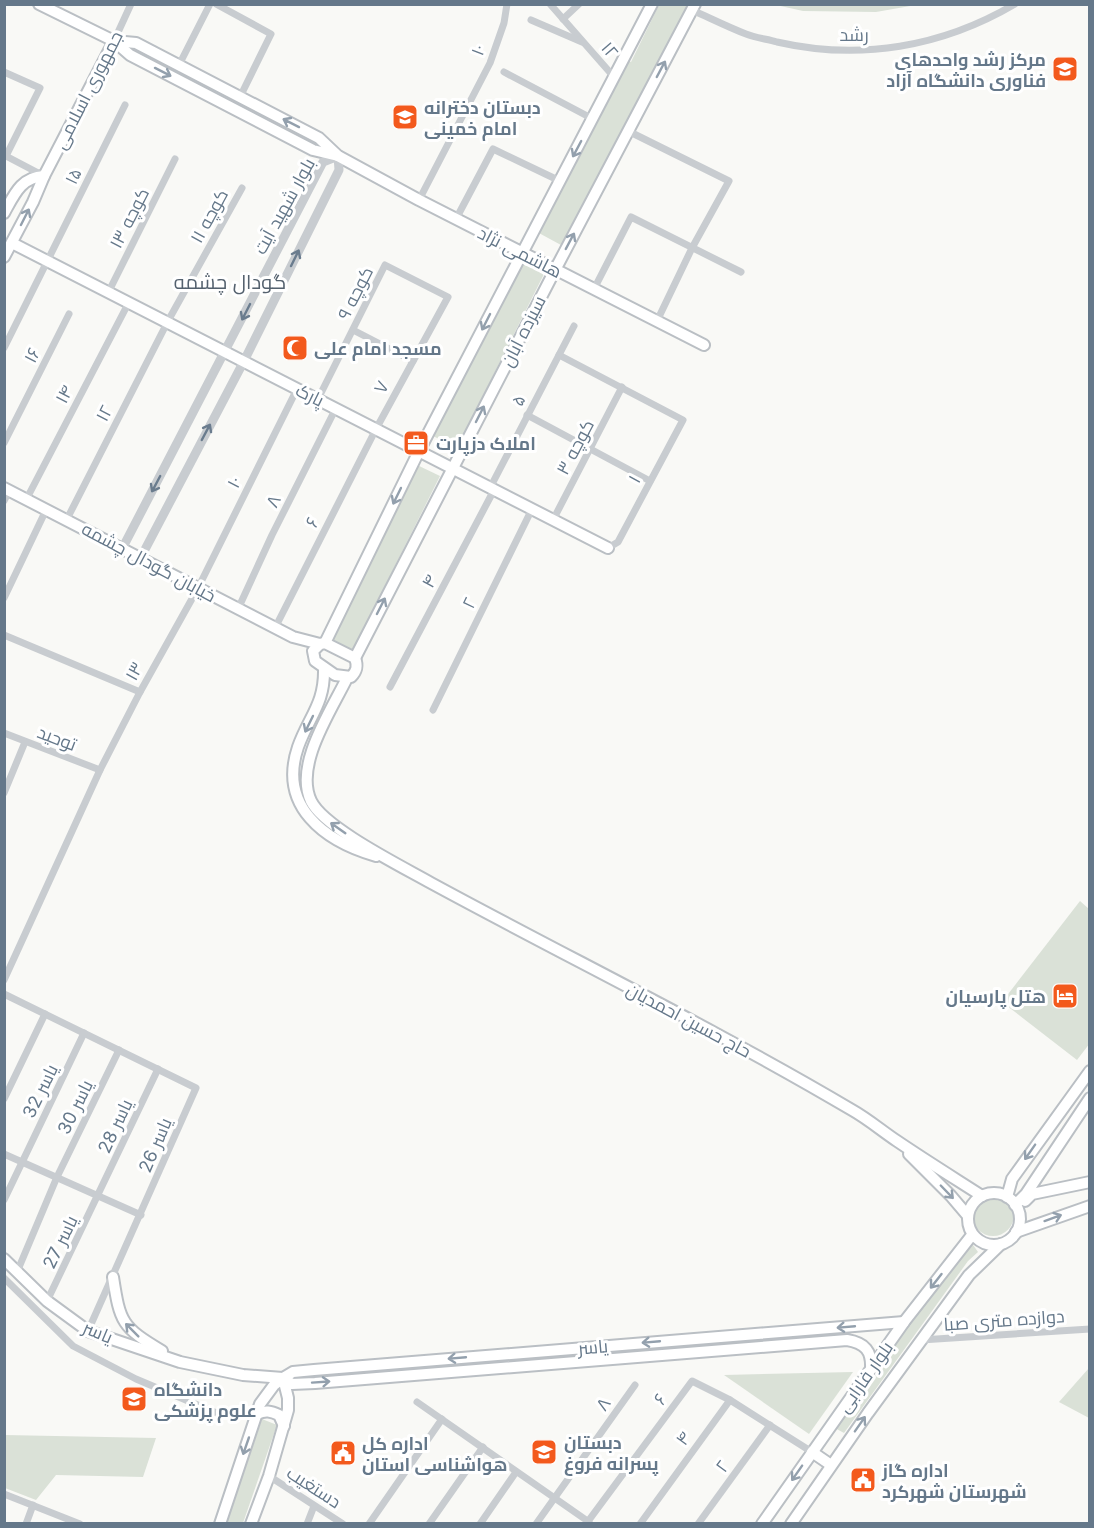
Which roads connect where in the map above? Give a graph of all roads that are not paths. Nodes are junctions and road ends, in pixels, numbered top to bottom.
1 (131, 4) edge
2 (210, 4) edge
3 (216, 4) edge
4 (507, 4) edge
5 (550, 4) edge
6 (579, 4) edge
7 (652, 4) edge
8 (1015, 4) edge
9 (47, 6) edge
10 (693, 7) edge
11 (563, 19) junction
12 (531, 20) dead end
13 (114, 41) junction
14 (584, 43) junction
15 (179, 65) junction
16 (4, 72) edge
17 (504, 72) dead end
18 (614, 77) junction
19 (240, 97) junction
20 (125, 105) dead end
21 (592, 119) junction
22 (628, 132) junction
23 (5, 155) edge
24 (338, 156) junction
25 (175, 159) dead end
26 (44, 176) junction
27 (560, 180) junction
28 (242, 188) dead end
29 (419, 200) junction
30 (4, 213) edge
31 (456, 219) junction
32 (12, 243) junction
33 (693, 248) junction
34 (522, 253) junction
35 (4, 257) edge
36 (48, 260) junction
37 (555, 270) junction
38 (741, 272) dead end
39 (594, 290) junction
40 (109, 291) junction
41 (448, 297) joint
42 (129, 302) junction
43 (69, 314) dead end
44 (168, 321) junction
45 (657, 321) junction
46 (574, 326) dead end
47 (353, 330) junction
48 (704, 345) dead end
49 (4, 348) edge
50 (225, 351) junction
51 (559, 355) junction
52 (244, 361) junction
53 (413, 361) junction
54 (622, 387) junction
55 (297, 389) junction
56 (318, 399) junction
57 (336, 408) junction
58 (527, 416) junction
59 (376, 429) junction
60 (4, 442) edge
61 (591, 450) junction
62 (419, 451) junction
63 (452, 468) junction
64 (650, 481) junction
65 (492, 489) junction
66 (6, 494) edge
67 (26, 500) junction
68 (532, 509) junction
69 (46, 510) junction
70 (67, 519) junction
71 (553, 520) junction
72 (608, 548) joint
73 (122, 549) junction
74 (140, 558) junction
75 (7, 585) edge
76 (198, 588) junction
77 (4, 598) edge
78 (238, 609) junction
79 (275, 628) junction
80 (4, 635) edge
81 (293, 637) junction
82 (322, 643) junction
83 (312, 656) junction
84 (354, 658) junction
85 (324, 668) junction
86 (347, 678) junction
87 (390, 687) dead end
88 (140, 692) junction
89 (433, 710) dead end
90 (4, 733) edge
91 (25, 742) junction
92 (100, 770) junction
93 (4, 793) edge
94 (388, 859) junction
95 (4, 980) edge
96 (6, 995) edge
97 (4, 1004) edge
98 (45, 1014) junction
99 (84, 1033) junction
100 (119, 1050) junction
101 (158, 1069) junction
102 (1089, 1071) edge
103 (1089, 1098) edge
104 (4, 1100) edge
105 (1053, 1120) junction
106 (1068, 1130) junction
107 (894, 1139) junction
108 (4, 1154) edge
109 (22, 1162) junction
110 (57, 1178) junction
111 (1089, 1182) edge
112 (99, 1196) junction
113 (982, 1196) junction
114 (4, 1200) edge
115 (1013, 1203) junction
116 (1089, 1206) edge
117 (141, 1215) junction
118 (968, 1216) junction
119 (1016, 1232) junction
120 (972, 1235) junction
121 (1001, 1244) junction
122 (4, 1259) edge
123 (17, 1272) junction
124 (113, 1277) junction
125 (4, 1278) edge
126 (47, 1301) junction
127 (904, 1322) junction
128 (1089, 1329) edge
129 (88, 1331) junction
130 (921, 1340) junction
131 (616, 1345) junction
132 (617, 1358) junction
133 (180, 1362) junction
134 (871, 1369) junction
135 (284, 1378) junction
136 (635, 1385) dead end
137 (730, 1400) junction
138 (417, 1402) dead end
139 (256, 1414) junction
140 (442, 1419) junction
141 (770, 1425) junction
142 (284, 1426) junction
143 (483, 1447) junction
144 (812, 1452) junction
145 (831, 1465) junction
146 (516, 1472) junction
147 (269, 1476) junction
148 (4, 1494) edge
149 (554, 1498) junction
150 (33, 1505) junction
151 (314, 1506) junction
152 (588, 1523) edge
153 (26, 1524) edge
154 (80, 1524) edge
155 (219, 1524) edge
156 (251, 1524) edge
157 (307, 1524) edge
158 (343, 1524) edge
159 (369, 1524) edge
160 (429, 1524) edge
161 (480, 1524) edge
162 (536, 1524) edge
163 (640, 1524) edge
164 (698, 1524) edge
165 (762, 1524) edge
166 (791, 1524) edge

1 - 13 street, جمهوری اسلامی
2 - 15 street
3 - 19 street
4 - 29 street, ۱۰
5 - 11 street, ۱۲
6 - 11 street
7 - 18 main road, سیزده آبان
8 - 10 street, رشد
9 - 13 main road, هاشمی نژاد
22 -> 10 main road, سیزده آبان
11 - 14 street, ۱۲
12 - 14 street, ۱۲
13 - 15 main road, هاشمی نژاد
13 -> 24 main road, هاشمی نژاد
13 - 26 main road, جمهوری اسلامی
14 - 18 street, ۱۲
15 - 19 main road, هاشمی نژاد
16 - 23 street
17 - 21 street, ۱۰
18 - 21 main road, سیزده آبان
24 -> 19 main road, هاشمی نژاد
20 - 36 street, ۱۵
21 -> 27 main road, سیزده آبان
22 - 33 street
37 -> 22 main road, سیزده آبان
23 - 26 street
24 - 29 main road, هاشمی نژاد
24 -> 50 street, بلوار شهید آیت
52 -> 24 street, بلوار شهید آیت
25 - 40 street, کوچه ۱۳
26 - 30 main road
32 -> 26 main road, جمهوری اسلامی
27 - 31 street
27 - 34 main road, سیزده آبان
28 - 44 street, کوچه ۱۱
29 - 31 main road, هاشمی نژاد
31 - 34 main road, هاشمی نژاد
32 - 35 main road, جمهوری اسلامی
32 - 36 main road, پارک
33 - 38 street
33 - 39 street
33 - 45 street
34 - 37 main road, هاشمی نژاد
34 -> 62 main road, سیزده آبان
36 - 40 main road, پارک
36 - 49 street, ۱۵
37 - 39 main road, هاشمی نژاد
63 -> 37 main road, سیزده آبان
39 - 45 main road, هاشمی نژاد
40 - 42 main road, پارک
41 - 47 street, کوچه ۹
41 - 53 street, ۷
42 - 44 main road, پارک
42 - 67 street, ۱۴
43 - 60 street, ۱۶
44 - 50 main road, پارک
44 - 70 street, ۱۲
45 - 48 main road, هاشمی نژاد
46 - 51 street, ۵
47 - 53 street
47 - 56 street, کوچه ۹
50 - 52 main road, پارک
50 -> 73 street, بلوار شهید آیت
51 - 54 street
51 - 58 street, ۵
52 - 55 main road, پارک
74 -> 52 street, بلوار شهید آیت
53 - 59 street, ۷
54 - 61 street, کوچه ۳
54 - 64 street, ۱
55 - 56 main road, پارک
55 - 76 street, ۱۰
56 - 57 main road, پارک
57 - 59 main road, پارک
57 - 78 street, ۸
58 - 61 street
58 - 65 street, ۵
59 - 62 main road, پارک
59 - 79 street, ۶
61 - 64 street
61 - 71 street, کوچه ۳
62 - 63 main road, پارک
62 -> 82 main road, سیزده آبان
63 - 65 main road, پارک
84 -> 63 main road, سیزده آبان
64 - 72 street, ۱
65 - 68 main road, پارک
65 - 87 street, ۴
66 - 67 main road, خیابان گودال چشمه
67 - 69 main road, خیابان گودال چشمه
68 - 71 main road, پارک
68 - 89 street, ۲
69 - 70 main road, خیابان گودال چشمه
69 - 75 street
70 - 73 main road, خیابان گودال چشمه
71 - 72 main road, پارک
73 - 74 main road, خیابان گودال چشمه
74 - 76 main road, خیابان گودال چشمه
75 - 77 street
76 - 78 main road, خیابان گودال چشمه
76 - 88 street, ۱۳
78 - 79 main road, خیابان گودال چشمه
79 - 81 main road, خیابان گودال چشمه
80 - 88 street
81 - 82 main road
81 - 83 main road
82 - 83 main road, سیزده آبان
82 - 84 main road
83 - 85 main road
84 - 86 main road, سیزده آبان
85 - 86 main road
85 -> 94 main road, حاج حسین احمدیان
94 -> 86 main road, حاج حسین احمدیان
88 - 92 street, ۱۳
90 - 91 street, توحید
91 - 92 street, توحید
91 - 93 street
92 - 95 street, ۱۳
94 - 107 main road, حاج حسین احمدیان
96 - 97 street
96 - 98 street
98 - 99 street
98 - 104 street
99 - 100 street
99 - 109 street, یاسر 32
100 - 101 street
100 - 110 street, یاسر 30
101 - 112 street, یاسر 28
101 - 117 street, یاسر 26
102 - 105 main road
103 - 106 main road
105 - 106 main road
105 -> 115 main road
106 - 115 main road
107 - 113 main road, حاج حسین احمدیان
107 -> 118 main road
108 - 109 street
109 - 110 street
109 - 114 street, یاسر 32
110 - 112 street
110 - 123 street, یاسر 30
111 - 115 main road
112 - 117 street
112 - 126 street, یاسر 27
113 - 115 main road
113 - 118 main road
115 - 119 main road
119 -> 116 main road
117 - 124 street, یاسر 26
118 - 120 main road
119 - 121 main road
120 - 121 main road
120 -> 127 main road, بلوار فارابی
121 - 130 main road, بلوار فارابی
122 - 123 main road, یاسر
123 - 126 main road, یاسر
124 - 129 street, یاسر 26
133 -> 124 main road
125 - 139 street
126 - 129 main road, یاسر
127 -> 131 main road, یاسر
127 - 134 main road, بلوار فارابی
128 - 130 street, دوازده متری صبا
129 - 133 main road, یاسر
145 -> 130 main road, بلوار فارابی
131 - 132 main road
131 -> 135 main road, یاسر
132 - 134 main road, یاسر
135 -> 132 main road, یاسر
133 - 135 main road, یاسر
134 - 144 main road, بلوار فارابی
135 - 139 main road
135 - 142 main road
136 - 149 street, ۸
137 - 141 street
137 - 152 street, ۶
137 - 163 street, ۴
138 - 140 street
139 - 142 main road
139 -> 155 main road
140 - 143 street
140 - 159 street
141 - 144 street
141 - 164 street, ۲
142 - 147 main road
143 - 146 street
143 - 160 street
144 - 145 main road
144 -> 165 main road, بلوار فارابی
145 - 166 main road, بلوار فارابی
146 - 149 street
146 - 161 street
147 - 151 street, دستغیب
147 - 156 main road
148 - 150 street
149 - 152 street
149 - 162 street
150 - 153 street
150 - 154 street
151 - 157 street
151 - 158 street, دستغیب

